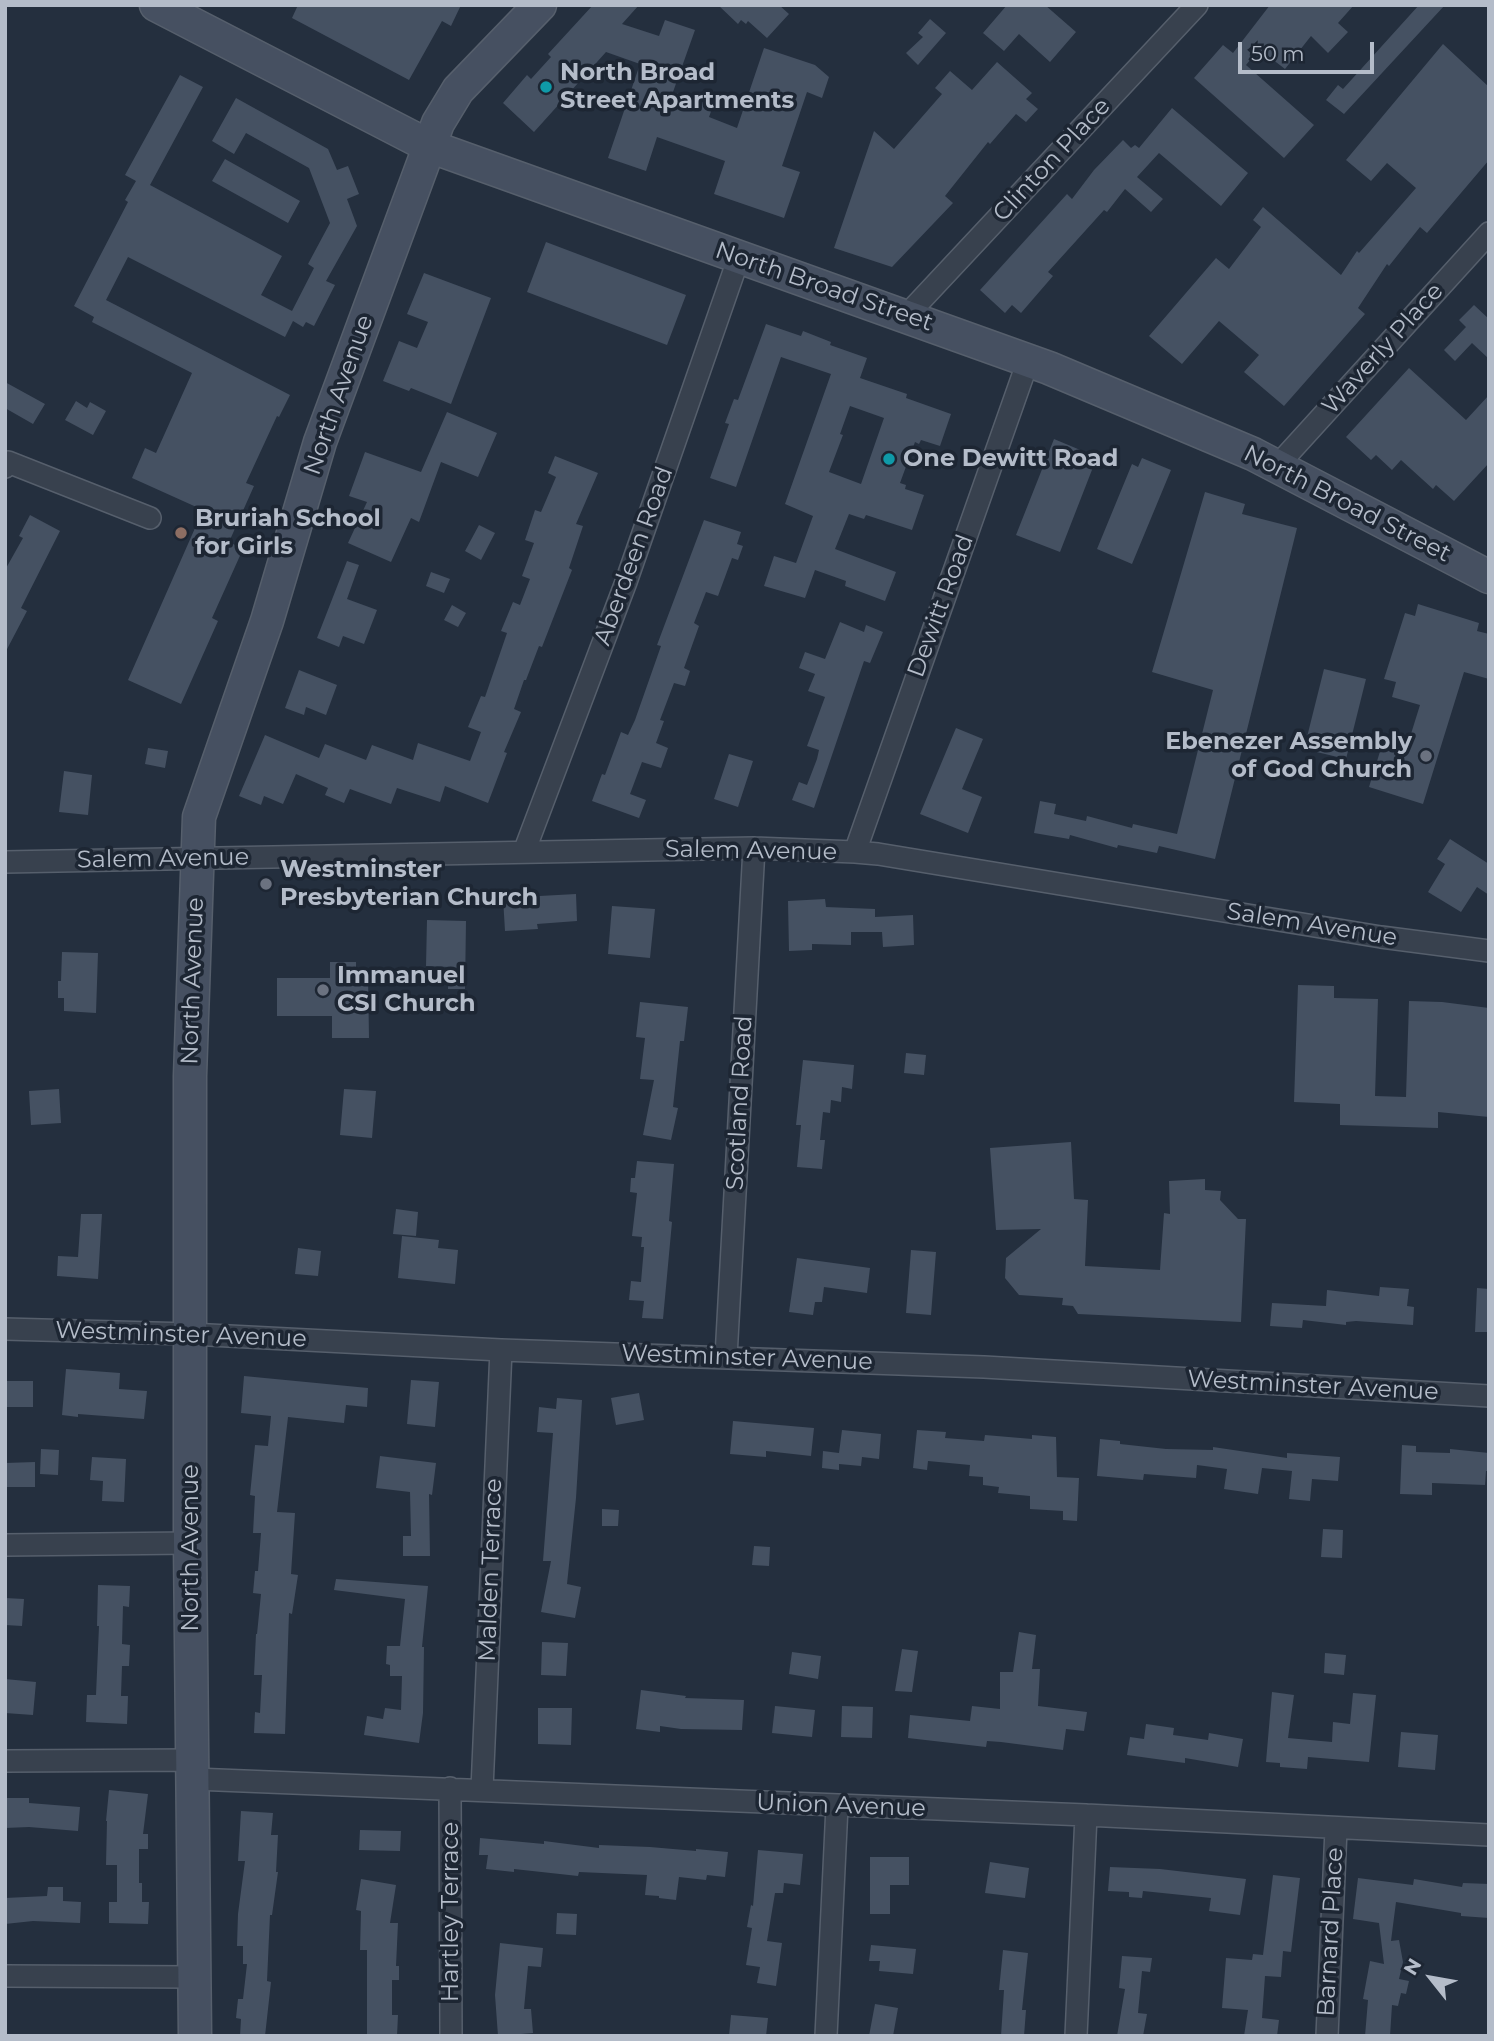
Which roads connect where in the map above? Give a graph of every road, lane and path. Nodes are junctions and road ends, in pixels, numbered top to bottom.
1 (156, 5) edge
2 (540, 5) edge
3 (1196, 5) edge
4 (429, 146) junction
5 (1489, 233) edge
6 (739, 257) junction
7 (907, 315) junction
8 (1028, 360) junction
9 (6, 465) edge
10 (1277, 466) junction
11 (150, 518) dead end
12 (1489, 577) edge
13 (754, 848) junction
14 (524, 852) junction
15 (855, 852) junction
16 (197, 859) junction
17 (5, 862) edge
18 (1489, 951) edge
19 (5, 1329) edge
20 (190, 1334) junction
21 (501, 1350) junction
22 (726, 1357) junction
23 (1489, 1396) edge
24 (190, 1543) junction
25 (5, 1545) edge
26 (5, 1761) edge
27 (193, 1770) junction
28 (450, 1788) junction
29 (482, 1789) junction
30 (837, 1806) junction
31 (1086, 1815) junction
32 (1336, 1829) junction
33 (1489, 1835) edge
34 (5, 1976) edge
35 (193, 1977) junction
36 (195, 2036) edge
37 (452, 2036) edge
38 (826, 2036) edge
39 (1076, 2036) edge
40 (1327, 2036) edge

1 - 4 main road, North Broad Street
2 - 4 main road, North Avenue
3 - 7 street, Clinton Place
4 - 6 main road, North Broad Street
4 - 16 main road, North Avenue
5 - 10 street, Waverly Place
6 - 7 main road, North Broad Street
6 - 14 street, Aberdeen Road
7 - 8 main road, North Broad Street
8 - 10 main road, North Broad Street
8 - 15 street, Dewitt Road
9 - 11 street
10 - 12 main road, North Broad Street
13 - 14 street, Salem Avenue
13 - 15 street, Salem Avenue
13 - 22 street, Scotland Road
14 - 16 street, Salem Avenue
15 - 18 street, Salem Avenue
16 - 17 street, Salem Avenue
16 - 20 main road, North Avenue
19 - 20 street, Westminster Avenue
20 - 21 street, Westminster Avenue
20 - 24 main road, North Avenue
21 - 22 street, Westminster Avenue
21 - 29 street, Malden Terrace
22 - 23 street, Westminster Avenue
24 - 25 street
24 - 27 main road, North Avenue
26 - 27 street, Union Avenue
27 - 28 street, Union Avenue
27 - 35 main road, North Avenue
28 - 29 street, Union Avenue
28 - 37 street, Hartley Terrace
29 - 30 street, Union Avenue
30 - 31 street, Union Avenue
30 - 38 street
31 - 32 street, Union Avenue
31 - 39 street
32 - 33 street, Union Avenue
32 - 40 street, Barnard Place
34 - 35 street
35 - 36 main road, North Avenue

